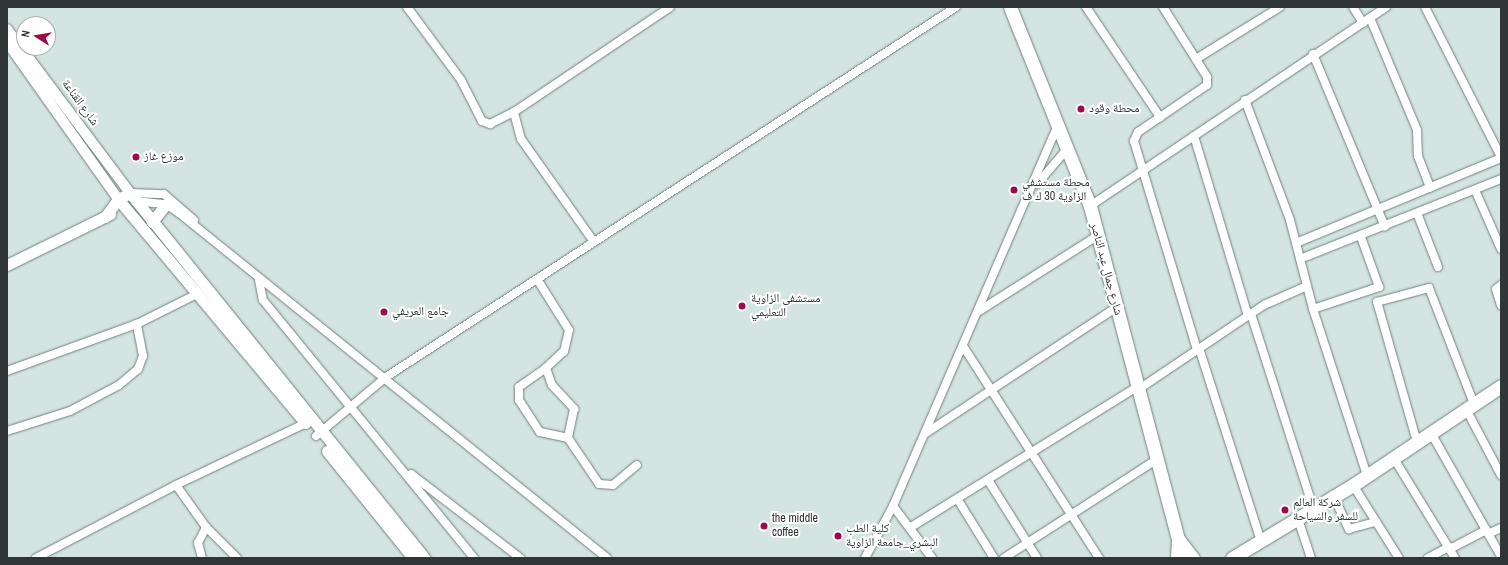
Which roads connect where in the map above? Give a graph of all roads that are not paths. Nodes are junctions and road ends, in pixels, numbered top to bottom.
1 (407, 7) edge
2 (670, 7) edge
3 (956, 7) edge
4 (1086, 7) edge
5 (1163, 7) edge
6 (1280, 7) edge
7 (1353, 7) edge
8 (1386, 7) edge
9 (1425, 7) edge
10 (1014, 9) edge
11 (1366, 20) junction
12 (7, 29) edge
13 (7, 42) edge
14 (1313, 54) junction
15 (1196, 59) junction
16 (1245, 100) junction
17 (514, 112) junction
18 (1160, 117) junction
19 (1058, 124) junction
20 (1194, 136) junction
21 (1068, 148) junction
22 (1501, 158) edge
23 (1142, 174) junction
24 (1501, 179) edge
25 (1430, 188) junction
26 (1033, 189) junction
27 (1475, 190) junction
28 (133, 197) junction
29 (121, 202) junction
30 (166, 204) junction
31 (1090, 206) junction
32 (1378, 209) junction
33 (1417, 213) junction
34 (152, 222) junction
35 (1385, 227) junction
36 (1097, 236) junction
37 (1361, 237) junction
38 (211, 240) junction
39 (594, 242) junction
40 (1296, 243) junction
41 (1501, 249) edge
42 (1300, 259) junction
43 (7, 265) edge
44 (1438, 267) dead end
45 (259, 280) junction
46 (537, 280) junction
47 (1501, 285) edge
48 (1307, 286) junction
49 (197, 294) junction
50 (1501, 305) edge
51 (1117, 306) junction
52 (1313, 309) junction
53 (979, 312) junction
54 (1249, 315) junction
55 (137, 324) junction
56 (962, 346) junction
57 (1198, 349) junction
58 (546, 368) junction
59 (7, 371) edge
60 (386, 378) junction
61 (1501, 386) edge
62 (1138, 387) junction
63 (989, 391) junction
64 (1470, 407) junction
65 (351, 408) junction
66 (309, 422) junction
67 (7, 431) edge
68 (926, 433) junction
69 (1431, 433) junction
70 (319, 434) junction
71 (568, 438) junction
72 (1417, 442) junction
73 (1030, 452) junction
74 (1393, 457) junction
75 (1156, 460) junction
76 (637, 465) dead end
77 (404, 468) junction
78 (1367, 475) junction
79 (1501, 475) edge
80 (988, 480) junction
81 (1353, 484) junction
82 (176, 485) junction
83 (1333, 495) junction
84 (958, 500) junction
85 (893, 506) junction
86 (1313, 507) junction
87 (1071, 515) junction
88 (1297, 516) junction
89 (1376, 522) junction
90 (206, 527) junction
91 (911, 527) junction
92 (1501, 528) edge
93 (1487, 532) junction
94 (1260, 538) junction
95 (1178, 539) junction
96 (1027, 542) junction
97 (1449, 548) junction
98 (1234, 556) edge
99 (1501, 556) edge
100 (36, 558) edge
101 (202, 558) edge
102 (237, 558) edge
103 (413, 558) edge
104 (424, 558) edge
105 (474, 558) edge
106 (520, 558) edge
107 (608, 558) edge
108 (865, 558) edge
109 (932, 558) edge
110 (994, 558) edge
111 (1004, 558) edge
112 (1037, 558) edge
113 (1099, 558) edge
114 (1177, 558) edge
115 (1193, 558) edge
116 (1223, 558) edge
117 (1311, 558) edge
118 (1399, 558) edge
119 (1428, 558) edge
120 (1455, 558) edge

1 - 17 street
2 - 17 street
3 - 39 street
4 - 18 street
5 - 15 street
6 - 15 street
7 - 11 street
8 - 11 street
9 - 22 street
10 - 19 main road, شارع جمال عبد الناصر
11 - 14 street
11 - 25 street
12 - 28 street, شارع القناعة
13 - 29 street, شارع القناعة
14 - 16 street
14 - 32 street
15 - 18 street
16 - 20 street
16 - 40 street
17 - 39 street
18 - 23 street
19 - 21 main road, شارع جمال عبد الناصر
19 - 26 street
20 - 23 street
20 - 54 street
21 - 26 street
21 - 31 main road, شارع جمال عبد الناصر
22 - 25 street
23 - 31 street
23 - 57 street
24 - 27 street
25 - 32 street
26 - 53 street
27 - 33 street
27 - 41 street
28 - 29 main road
28 - 30 street
28 - 34 main road
28 - 38 street
29 - 43 main road
29 - 49 main road
30 - 34 main road
30 - 38 street
31 - 36 main road, شارع جمال عبد الناصر
32 - 35 street
32 - 40 street
33 - 35 street
33 - 44 street
34 - 66 main road
35 - 37 street
36 - 51 main road, شارع جمال عبد الناصر
36 - 53 street
37 - 42 street
37 - 52 street
38 - 45 street
39 - 46 street
40 - 42 street
42 - 48 street
45 - 60 street
45 - 65 street
46 - 58 street
46 - 60 street
47 - 50 street
48 - 52 street
48 - 54 street
49 - 55 street
49 - 66 main road
51 - 62 main road, شارع جمال عبد الناصر
51 - 63 street
52 - 78 street
53 - 56 street
54 - 57 street
54 - 86 street
55 - 59 street
55 - 67 street
56 - 63 street
56 - 68 street
57 - 62 street
57 - 94 street
58 - 71 street
58 - 71 street
60 - 65 street
60 - 107 street
61 - 64 main road
62 - 73 street
62 - 75 main road, شارع جمال عبد الناصر
63 - 68 street
63 - 73 street
64 - 69 main road
64 - 72 street
64 - 79 street
65 - 70 street
65 - 77 street
66 - 70 main road
66 - 82 street
68 - 85 street
69 - 72 main road
69 - 93 street
70 - 103 main road
70 - 104 main road
71 - 76 street
72 - 74 main road
73 - 80 street
73 - 87 street
74 - 78 main road
74 - 97 street
75 - 87 street
75 - 95 main road, شارع جمال عبد الناصر
77 - 105 street
77 - 106 street
78 - 81 main road
80 - 84 street
80 - 96 street
81 - 83 main road
81 - 89 street
82 - 90 street
82 - 100 street
83 - 86 main road
83 - 89 street
84 - 91 street
84 - 110 street
85 - 91 street
85 - 108 street
86 - 88 main road
87 - 96 street
87 - 113 street
88 - 94 main road
88 - 117 street
89 - 118 street
90 - 101 street
90 - 102 street
91 - 109 street
92 - 93 street
93 - 97 street
93 - 99 street
94 - 98 main road
95 - 114 main road, شارع جمال عبد الناصر
95 - 115 main road, شارع جمال عبد الناصر
96 - 111 street
96 - 112 street
97 - 119 street
97 - 120 street
98 - 116 main road

